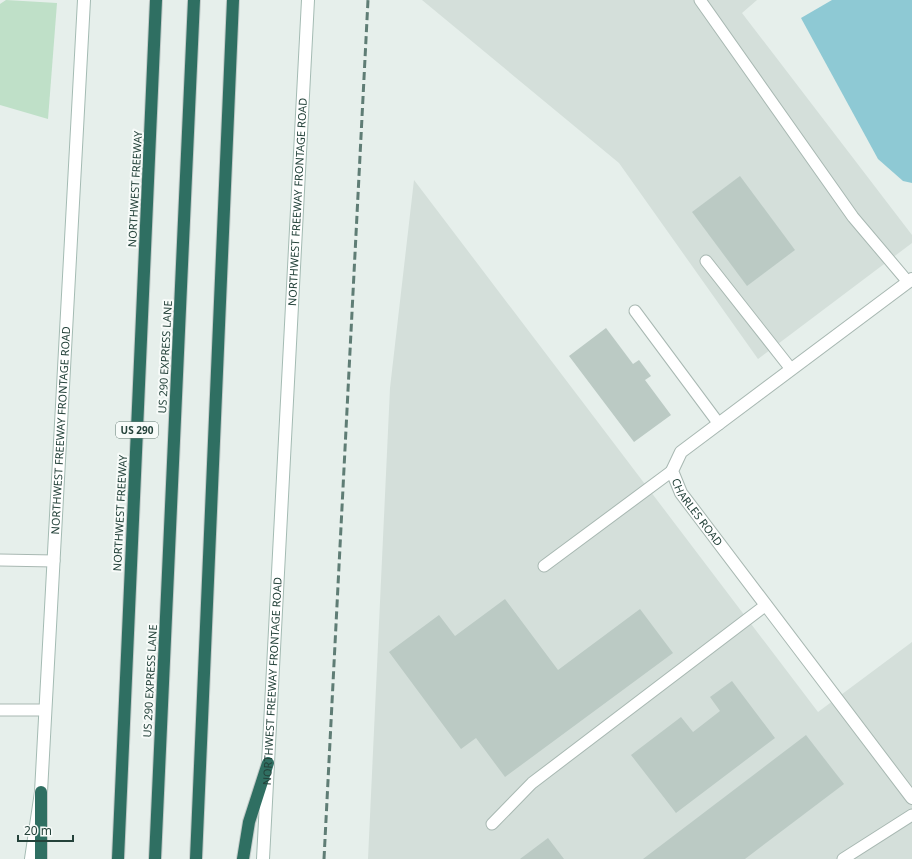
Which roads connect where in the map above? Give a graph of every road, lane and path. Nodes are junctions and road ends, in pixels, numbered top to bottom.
1 (84, 0) edge
2 (156, 0) edge
3 (194, 0) edge
4 (233, 0) edge
5 (308, 0) edge
6 (700, 0) edge
7 (706, 261) dead end
8 (910, 281) edge
9 (635, 312) dead end
10 (791, 369) junction
11 (719, 424) junction
12 (672, 471) junction
13 (0, 560) edge
14 (54, 561) junction
15 (544, 566) dead end
16 (766, 605) junction
17 (0, 710) edge
18 (45, 710) junction
19 (268, 762) junction
20 (41, 792) junction
21 (912, 798) edge
22 (912, 815) edge
23 (492, 824) dead end
24 (31, 859) edge
25 (41, 859) edge
26 (118, 859) edge
27 (155, 859) edge
28 (196, 859) edge
29 (244, 859) edge
30 (263, 859) edge
31 (843, 859) edge

1 - 14 main road, NORTHWEST FREEWAY FRONTAGE ROAD
2 - 26 highway, NORTHWEST FREEWAY / US 290
3 - 27 highway, US 290 EXPRESS LANE
4 - 28 highway
5 - 19 main road, NORTHWEST FREEWAY FRONTAGE ROAD
6 - 8 lane
7 - 10 lane
8 - 10 main road, CHARLES ROAD
9 - 11 lane
10 - 11 main road, CHARLES ROAD
11 - 12 main road, CHARLES ROAD
12 - 15 lane
12 - 16 main road, CHARLES ROAD
13 - 14 lane
14 - 18 main road, NORTHWEST FREEWAY FRONTAGE ROAD
16 - 21 main road, CHARLES ROAD
16 - 23 lane
17 - 18 lane
18 - 20 main road, NORTHWEST FREEWAY FRONTAGE ROAD
19 - 29 highway
19 - 30 main road, NORTHWEST FREEWAY FRONTAGE ROAD
20 - 24 main road, NORTHWEST FREEWAY FRONTAGE ROAD
20 - 25 highway
22 - 31 lane

